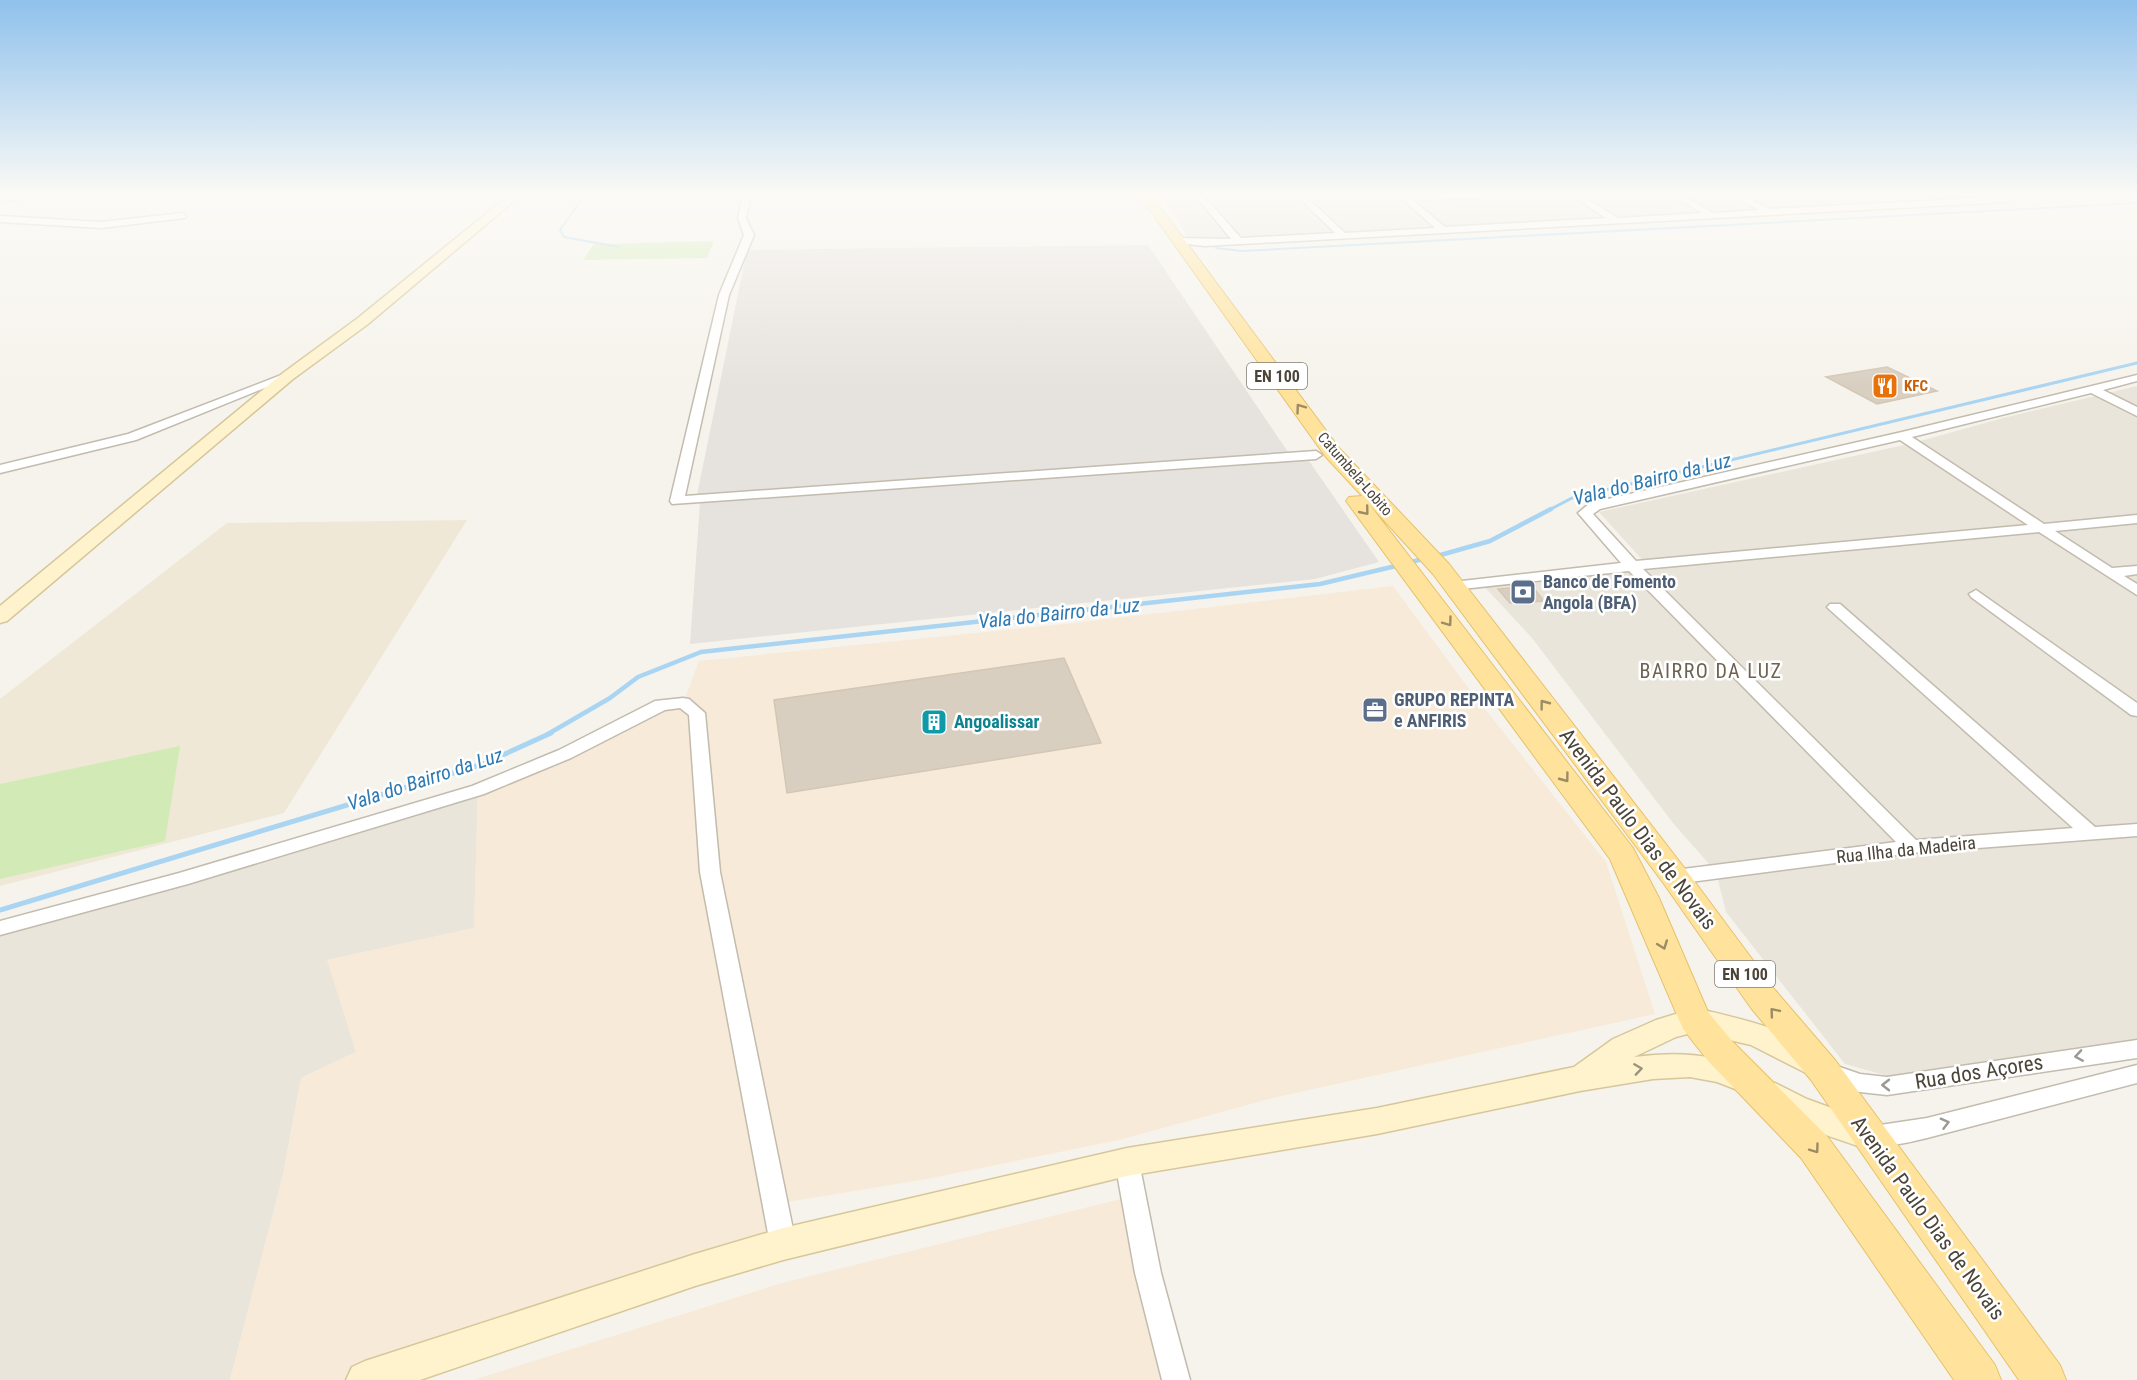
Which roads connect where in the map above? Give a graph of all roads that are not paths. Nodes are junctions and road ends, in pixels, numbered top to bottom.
1 (437, 259) edge
2 (739, 259) edge
3 (1176, 259) edge
4 (1193, 259) edge
5 (288, 376) junction
6 (2137, 378) edge
7 (2091, 388) junction
8 (2137, 412) edge
9 (1902, 436) junction
10 (1316, 455) junction
11 (0, 469) edge
12 (2137, 519) edge
13 (2041, 527) junction
14 (1425, 565) junction
15 (1632, 566) junction
16 (2137, 570) edge
17 (2110, 573) junction
18 (2137, 591) edge
19 (1976, 594) dead end
20 (1835, 607) dead end
21 (0, 617) edge
22 (2137, 711) edge
23 (2137, 830) edge
24 (2092, 835) junction
25 (1912, 848) junction
26 (1675, 877) junction
27 (0, 928) edge
28 (1695, 1020) junction
29 (2137, 1049) edge
30 (1823, 1070) junction
31 (2137, 1074) edge
32 (1580, 1078) junction
33 (1753, 1083) junction
34 (1867, 1135) junction
35 (1127, 1162) junction
36 (783, 1244) junction
37 (365, 1380) edge
38 (1176, 1380) edge
39 (1980, 1380) edge
40 (2045, 1380) edge

1 - 5 street
2 - 10 street
3 - 10 main road, Catumbela-Lobito / EN 100
14 -> 4 main road, Catumbela-Lobito / EN 100
5 - 11 street
5 - 21 street
6 - 7 street
7 - 8 street
7 - 9 street
9 - 13 street
9 - 15 street
10 -> 14 main road, Catumbela-Lobito / EN 100
12 - 13 street
13 - 15 street
13 - 17 street
14 - 15 street
26 -> 14 main road, Avenida Paulo Dias de Novais / EN 100
14 -> 28 main road, Avenida Paulo Dias de Novais / EN 100
15 - 25 street
16 - 17 street
17 - 18 street
19 - 22 street
20 - 24 street
23 - 24 street, Rua Ilha da Madeira
24 - 25 street, Rua Ilha da Madeira
25 - 26 street, Rua Ilha da Madeira
30 -> 26 main road, Avenida Paulo Dias de Novais / EN 100
27 - 36 street
28 - 30 street
28 - 32 street
28 - 33 main road, Avenida Paulo Dias de Novais / EN 100
29 -> 30 street, Rua dos Açores
30 - 34 main road, Avenida Paulo Dias de Novais / EN 100
34 -> 31 street, Rua dos Açores
32 -> 33 street
32 - 35 street
33 - 34 street
33 -> 39 main road, Avenida Paulo Dias de Novais / EN 100
34 - 40 main road, Avenida Paulo Dias de Novais / EN 100
35 - 36 street
35 - 38 street
36 - 37 street

